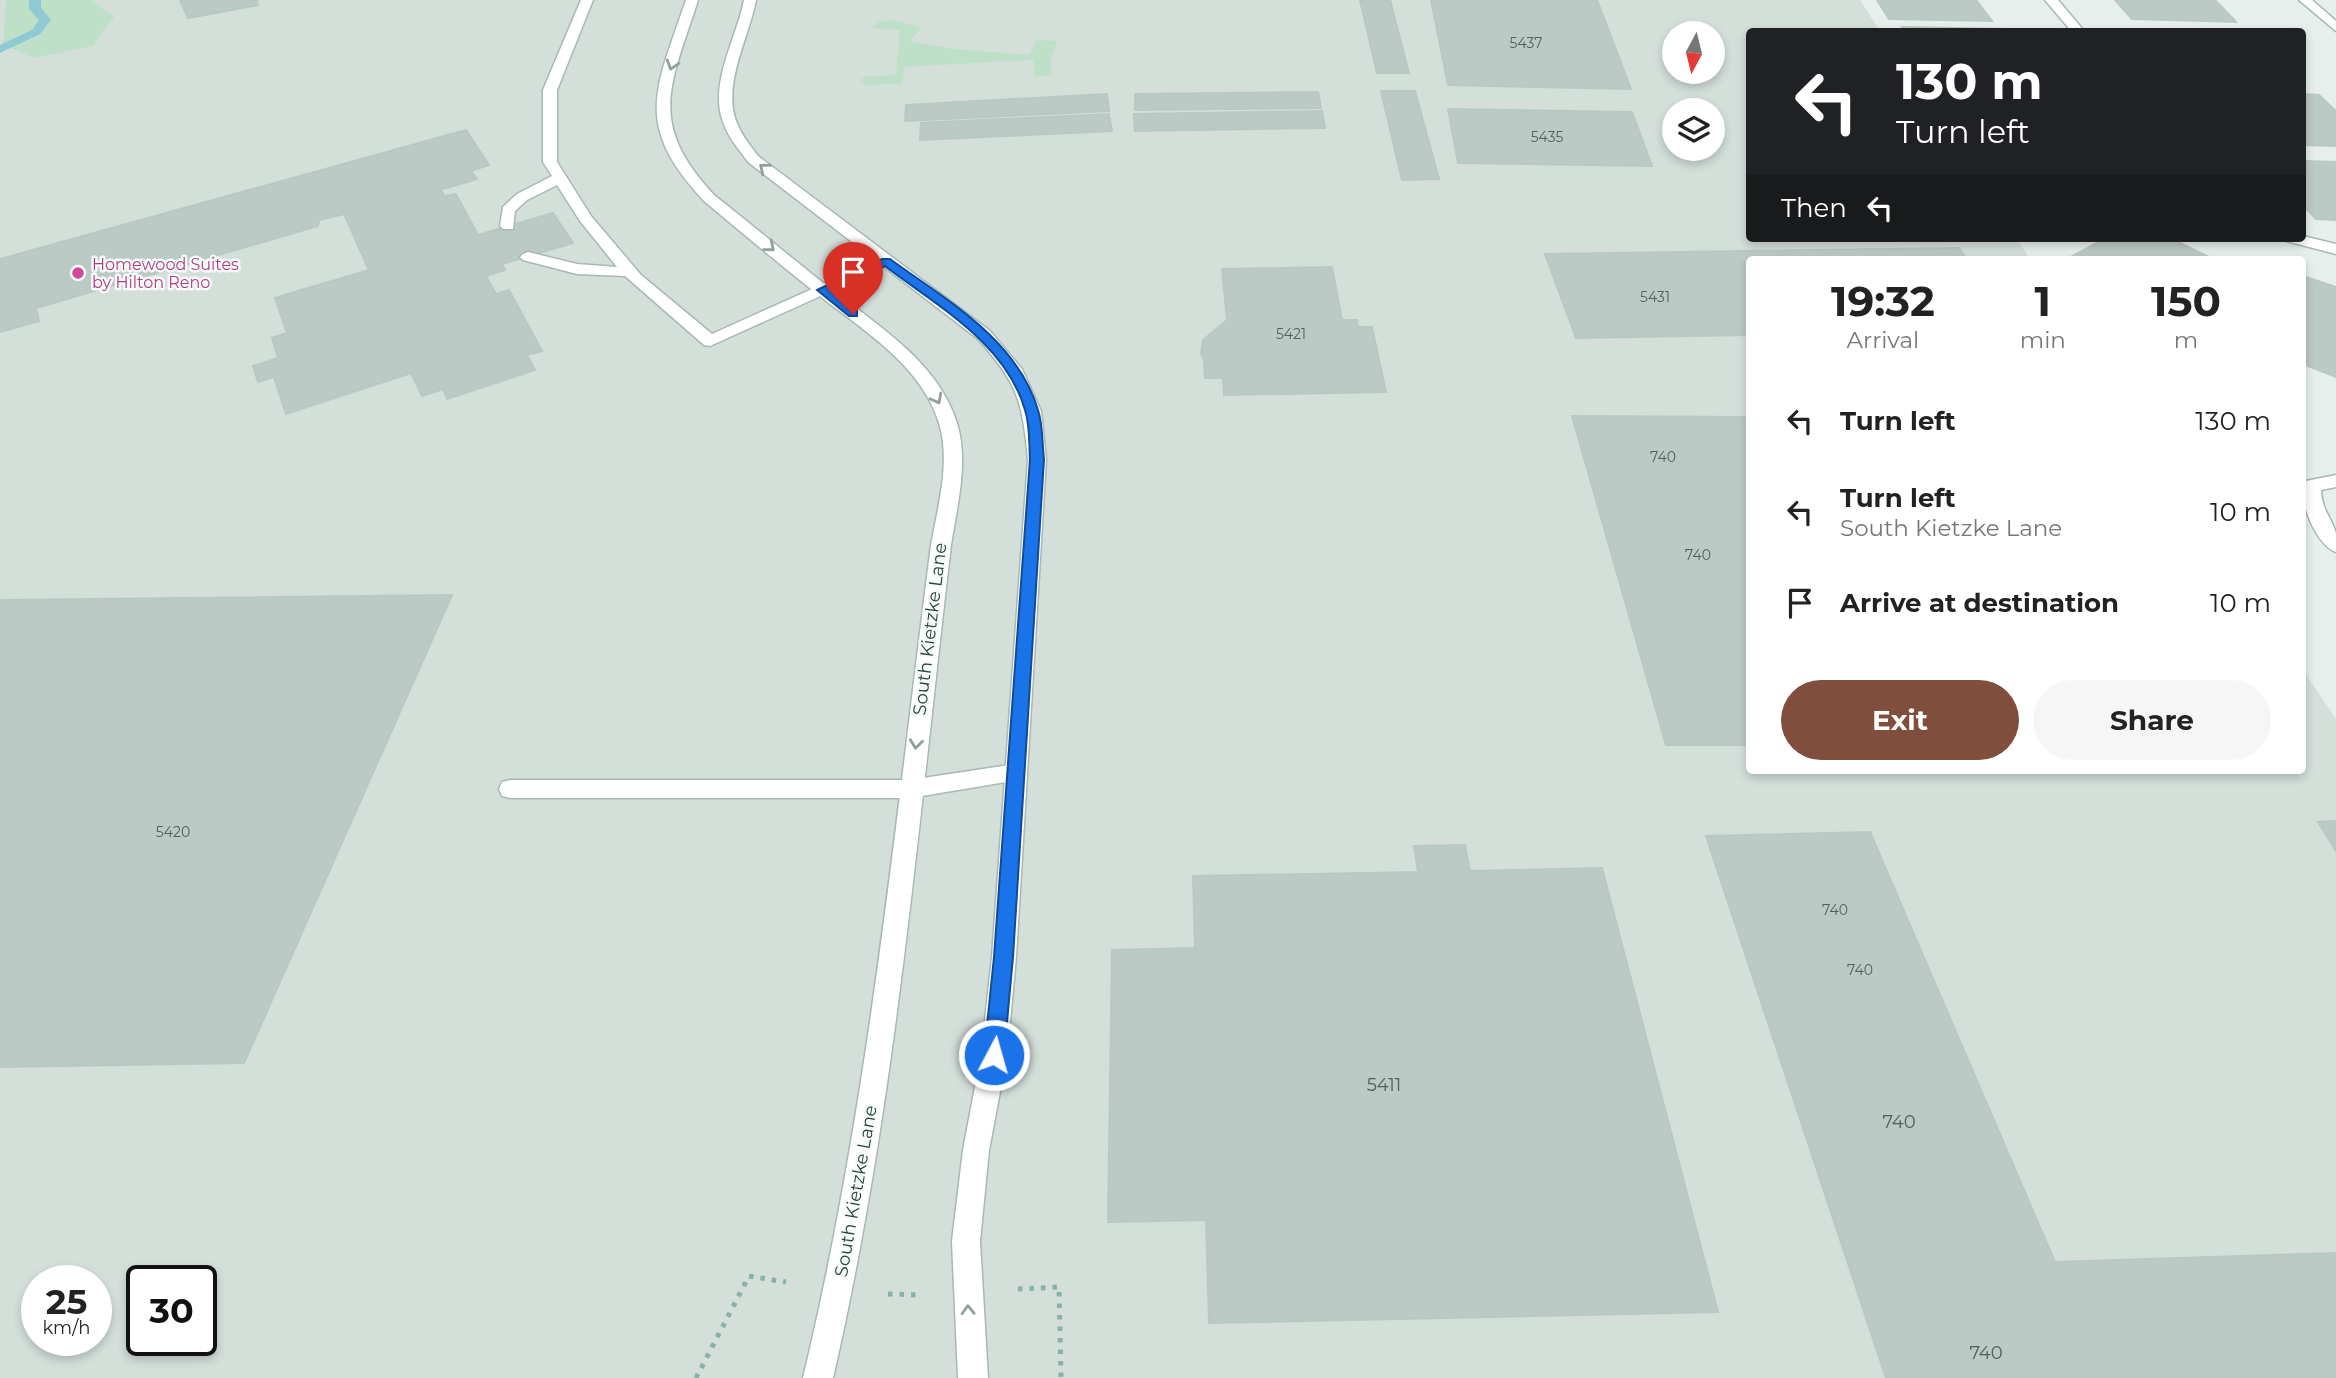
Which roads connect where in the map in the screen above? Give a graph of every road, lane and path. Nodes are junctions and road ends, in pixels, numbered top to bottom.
1 (587, 0) edge
2 (692, 0) edge
3 (750, 0) edge
4 (2051, 0) edge
5 (2305, 0) edge
6 (2336, 27) edge
7 (2076, 28) edge
8 (560, 178) junction
9 (508, 226) dead end
10 (2306, 242) edge
11 (2336, 249) edge
12 (528, 257) dead end
13 (886, 261) junction
14 (630, 272) junction
15 (823, 290) junction
16 (2336, 481) edge
17 (2336, 545) edge
18 (1016, 773) junction
19 (510, 789) dead end
20 (910, 789) junction
21 (786, 1282) dead end
22 (1007, 1289) dead end
23 (888, 1294) dead end
24 (928, 1294) dead end
25 (696, 1378) edge
26 (818, 1378) edge
27 (973, 1378) edge
28 (1060, 1378) edge

1 - 8 street
2 -> 15 street, South Kietzke Lane
13 -> 3 street
4 - 7 street
5 - 6 street
8 - 9 street
8 - 14 street
10 - 11 street
12 - 14 street
13 - 15 street
13 - 18 street
14 - 15 street
15 -> 20 street, South Kietzke Lane
16 - 17 street
18 - 20 street
27 -> 18 street
19 - 20 street
20 - 26 street, South Kietzke Lane
21 - 25 path
22 - 28 path
23 - 24 path

